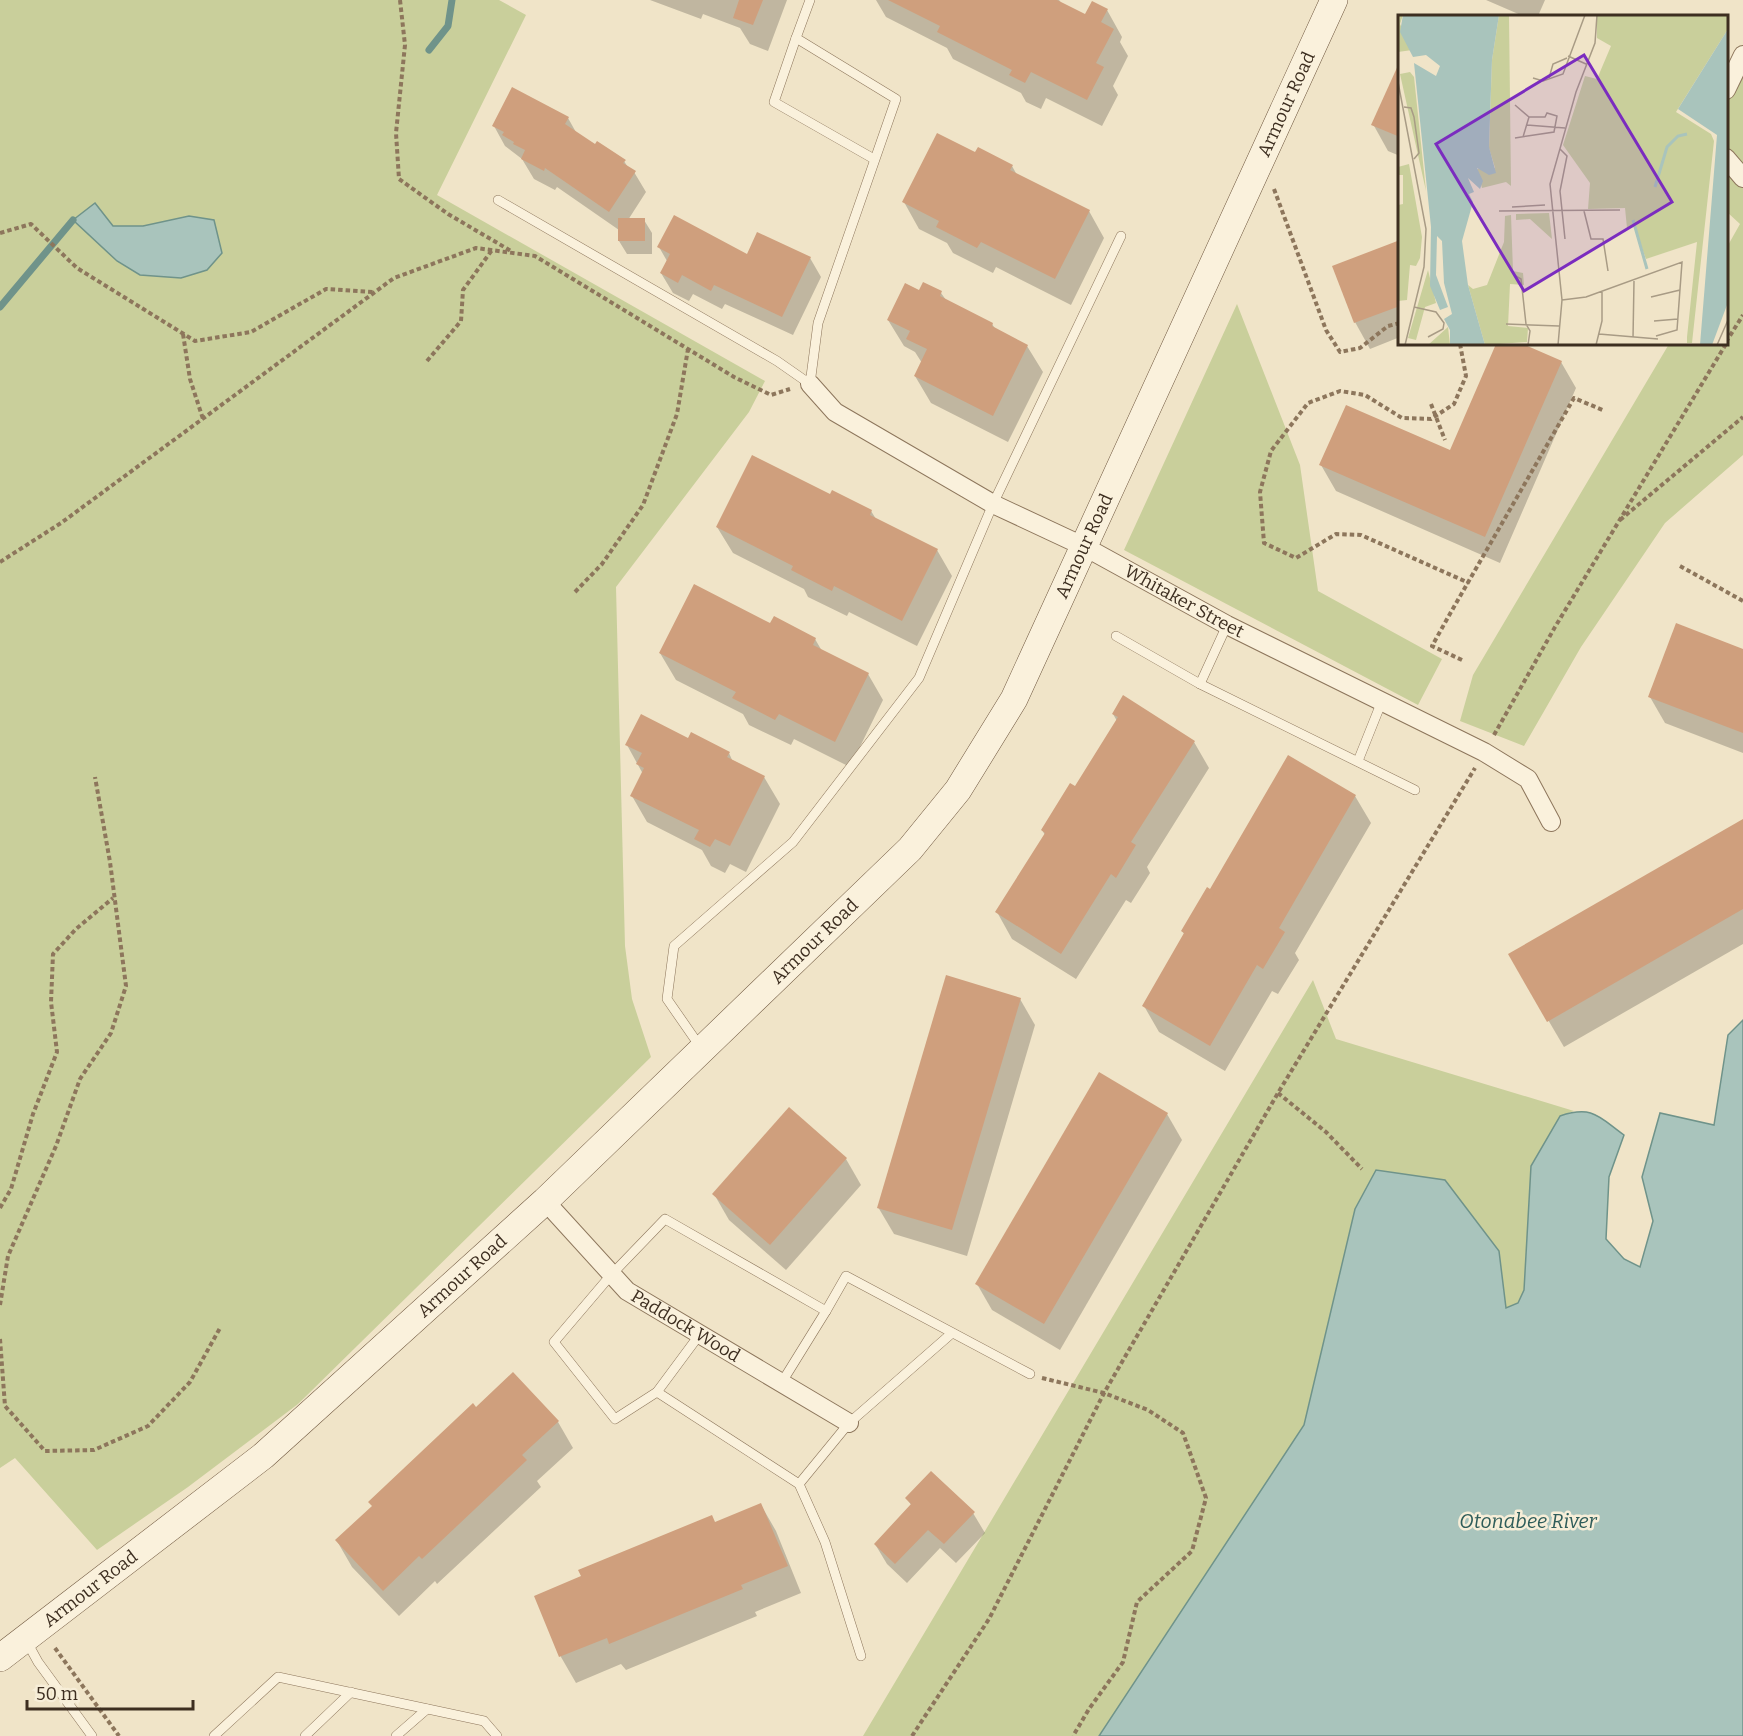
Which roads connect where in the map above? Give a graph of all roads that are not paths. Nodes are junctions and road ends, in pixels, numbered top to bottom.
1 (810, 0) edge
2 (1334, 0) edge
3 (796, 38) junction
4 (1743, 54) edge
5 (1728, 86) edge
6 (874, 159) junction
7 (1728, 160) edge
8 (1743, 178) edge
9 (498, 200) dead end
10 (1120, 236) dead end
11 (810, 384) junction
12 (993, 504) junction
13 (1085, 547) junction
14 (1227, 626) junction
15 (1116, 636) dead end
16 (1200, 684) junction
17 (1382, 702) junction
18 (1358, 761) junction
19 (1415, 790) dead end
20 (1551, 822) dead end
21 (702, 1049) junction
22 (545, 1201) junction
23 (611, 1275) junction
24 (826, 1311) junction
25 (952, 1333) junction
26 (700, 1334) junction
27 (1030, 1374) road end
28 (782, 1382) junction
29 (657, 1392) junction
30 (849, 1423) junction
31 (799, 1484) junction
32 (26, 1639) junction
33 (861, 1656) dead end
34 (0, 1658) edge
35 (351, 1692) junction
36 (427, 1709) junction
37 (92, 1736) edge
38 (214, 1736) edge
39 (305, 1736) edge
40 (396, 1736) edge
41 (497, 1736) edge

1 - 3 lane
2 - 13 main road, Armour Road
3 - 6 lane
3 - 6 lane
4 - 5 street
6 - 11 lane
7 - 8 street
9 - 11 lane
10 - 12 lane
11 - 12 street, Whitaker Street
12 - 13 street, Whitaker Street
12 - 21 lane
13 - 14 street, Whitaker Street
13 - 21 main road, Armour Road
14 - 16 lane
14 - 17 street, Whitaker Street
15 - 16 lane
16 - 18 lane
17 - 18 lane
17 - 20 street, Whitaker Street
18 - 19 lane
21 - 22 main road, Armour Road
22 - 23 street, Paddock Wood
22 - 32 main road, Armour Road
23 - 24 lane
23 - 26 street, Paddock Wood
23 - 29 lane
24 - 25 lane
24 - 28 lane
25 - 27 lane
25 - 30 lane
26 - 28 street, Paddock Wood
26 - 29 lane
28 - 30 street, Paddock Wood
29 - 31 lane
30 - 31 lane
31 - 33 lane
32 - 34 main road, Armour Road
32 - 37 lane
35 - 36 lane
35 - 38 lane
35 - 39 lane
36 - 40 lane
36 - 41 lane

